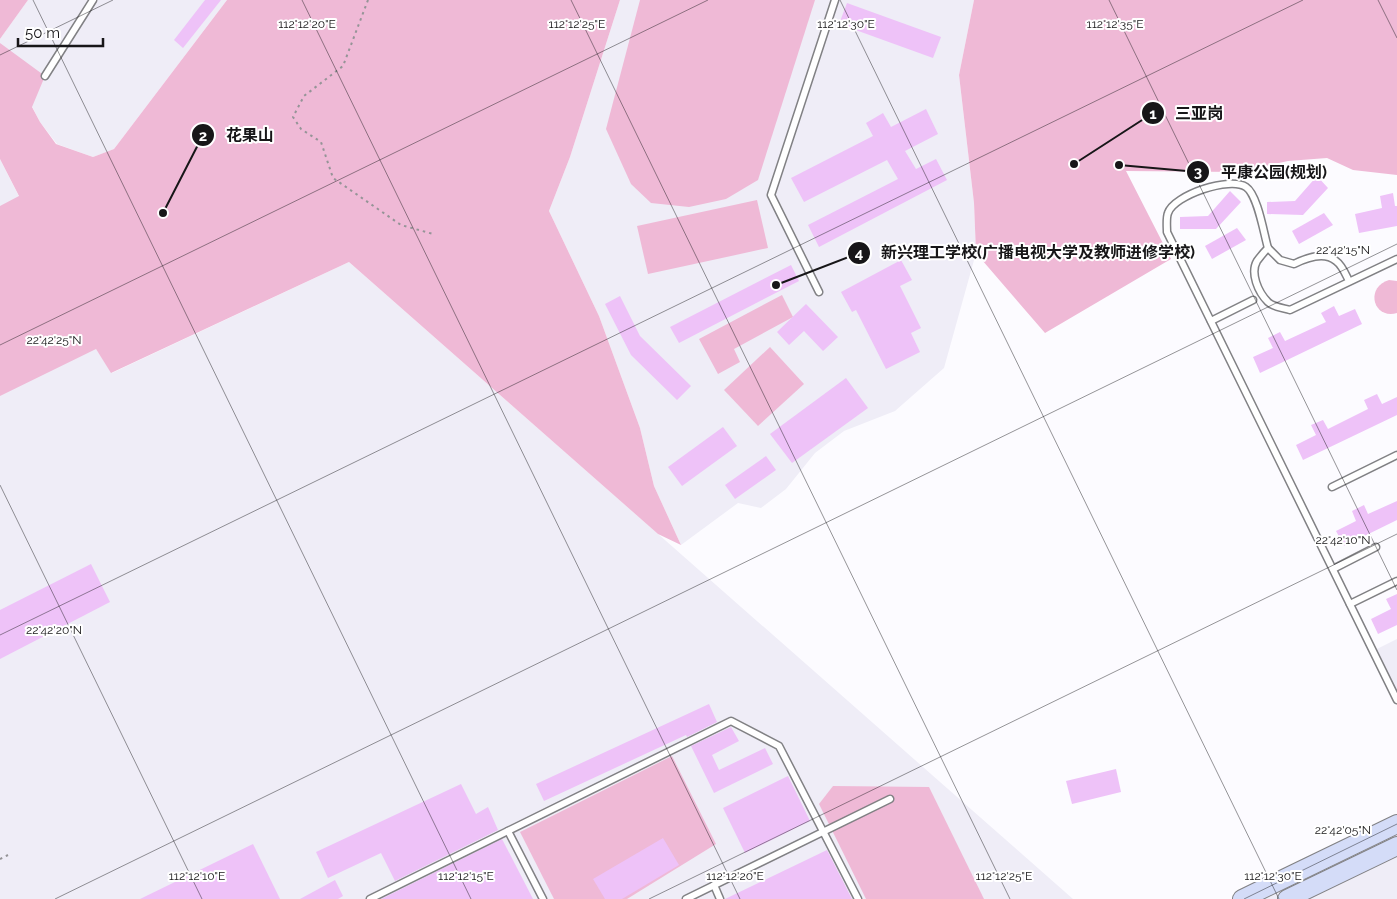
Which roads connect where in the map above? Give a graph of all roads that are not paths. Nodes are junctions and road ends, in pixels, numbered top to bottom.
1 (93, 0) edge
2 (835, 0) edge
3 (45, 76) dead end
4 (1268, 248) junction
5 (1397, 259) edge
6 (1349, 281) junction
7 (819, 292) dead end
8 (1253, 300) dead end
9 (1211, 321) junction
10 (1397, 455) edge
11 (1332, 487) dead end
12 (1376, 547) dead end
13 (1333, 569) junction
14 (1397, 581) edge
15 (1350, 604) junction
16 (1397, 700) edge
17 (890, 799) dead end
18 (1397, 824) edge
19 (508, 831) junction
20 (823, 832) junction
21 (1397, 846) edge
22 (714, 886) junction
23 (370, 899) edge
24 (543, 899) edge
25 (686, 899) edge
26 (720, 899) edge
27 (858, 899) edge
28 (1242, 899) edge
29 (1287, 899) edge

1 - 3 lane
2 - 7 lane
4 - 6 lane
4 - 6 lane
4 - 9 lane
5 - 6 lane
8 - 9 lane
9 - 13 lane
10 - 11 lane
12 - 13 lane
13 - 15 lane
14 - 15 lane
15 - 16 lane
17 - 20 lane
18 - 28 street
19 - 20 lane
19 - 23 lane
19 - 24 lane
20 - 22 lane
20 - 27 lane
21 - 29 street
22 - 25 lane
22 - 26 lane

